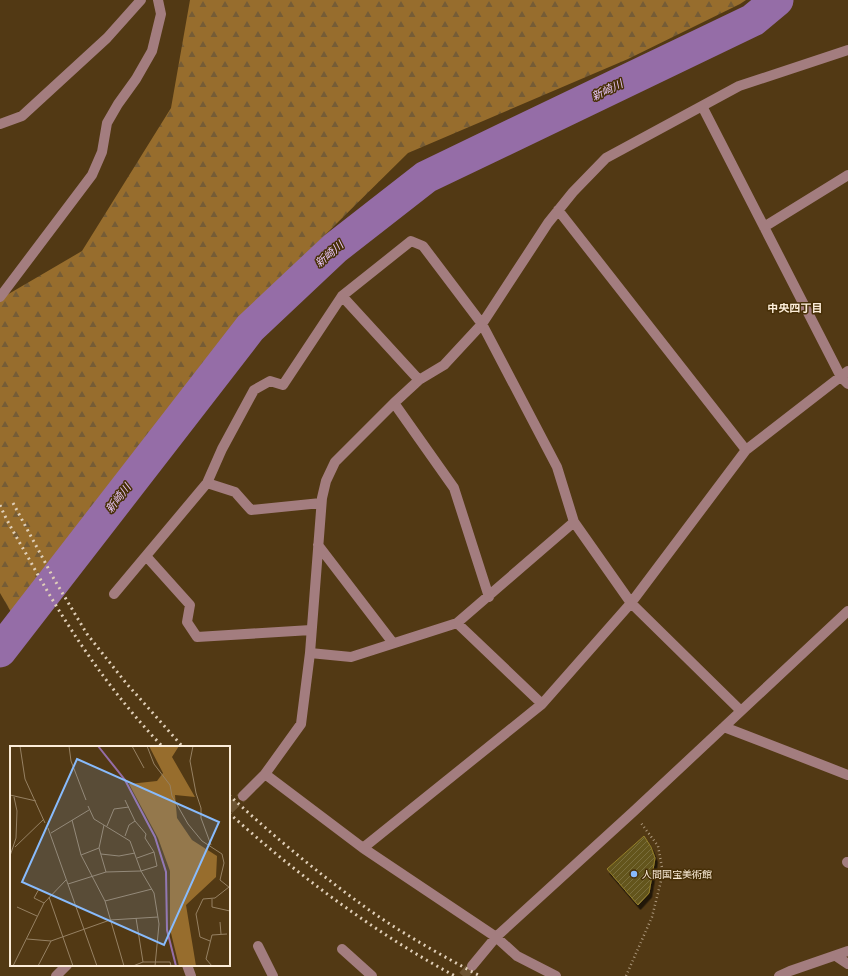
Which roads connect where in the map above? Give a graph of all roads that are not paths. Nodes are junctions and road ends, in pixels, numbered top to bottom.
1 (141, 0) edge
2 (158, 0) edge
3 (848, 50) edge
4 (702, 106) junction
5 (0, 124) edge
6 (848, 175) edge
7 (558, 210) junction
8 (764, 227) junction
9 (342, 296) junction
10 (0, 298) edge
11 (482, 324) junction
12 (846, 377) edge
13 (419, 380) junction
14 (394, 403) junction
15 (746, 450) junction
16 (207, 483) junction
17 (321, 503) junction
18 (574, 522) junction
19 (318, 545) junction
20 (146, 556) junction
21 (114, 594) dead end
22 (488, 597) junction
23 (631, 603) junction
24 (848, 611) edge
25 (457, 623) junction
26 (311, 630) junction
27 (393, 643) junction
28 (310, 653) junction
29 (542, 704) junction
30 (741, 712) junction
31 (724, 727) junction
32 (265, 774) junction
33 (848, 775) edge
34 (243, 796) tunnel mouth
35 (364, 848) junction
36 (496, 937) junction
37 (258, 946) dead end
38 (342, 949) dead end
39 (848, 951) edge
40 (836, 956) junction
41 (848, 964) edge
42 (66, 966) edge
43 (187, 966) edge
44 (472, 966) tunnel mouth
45 (56, 976) edge
46 (191, 976) edge
47 (273, 976) edge
48 (372, 976) edge
49 (556, 976) edge
50 (779, 976) edge

1 - 5 street
2 - 10 street
3 - 4 street
4 - 7 street
4 - 8 street
6 - 8 street
7 - 11 street
7 - 15 street
8 - 12 street
9 - 11 street
9 - 13 street
9 - 16 street
11 - 13 street
11 - 18 street
12 - 15 street
13 - 14 street
14 - 17 street
14 - 22 street
15 - 23 street
16 - 17 street
16 - 20 street
17 - 19 street
18 - 22 street
18 - 23 street
19 - 26 street
19 - 27 street
20 - 21 street
20 - 26 street
22 - 25 street
23 - 29 street
23 - 30 street
24 - 30 street
25 - 27 street
25 - 29 street
26 - 28 street
27 - 28 street
28 - 32 street
29 - 35 street
30 - 31 street
31 - 33 street
31 - 36 street
32 - 34 street
32 - 35 street
35 - 36 street
36 - 44 street
36 - 49 street
37 - 47 street
38 - 48 street
39 - 40 street
40 - 41 street
40 - 50 street
42 - 45 street
43 - 46 street

